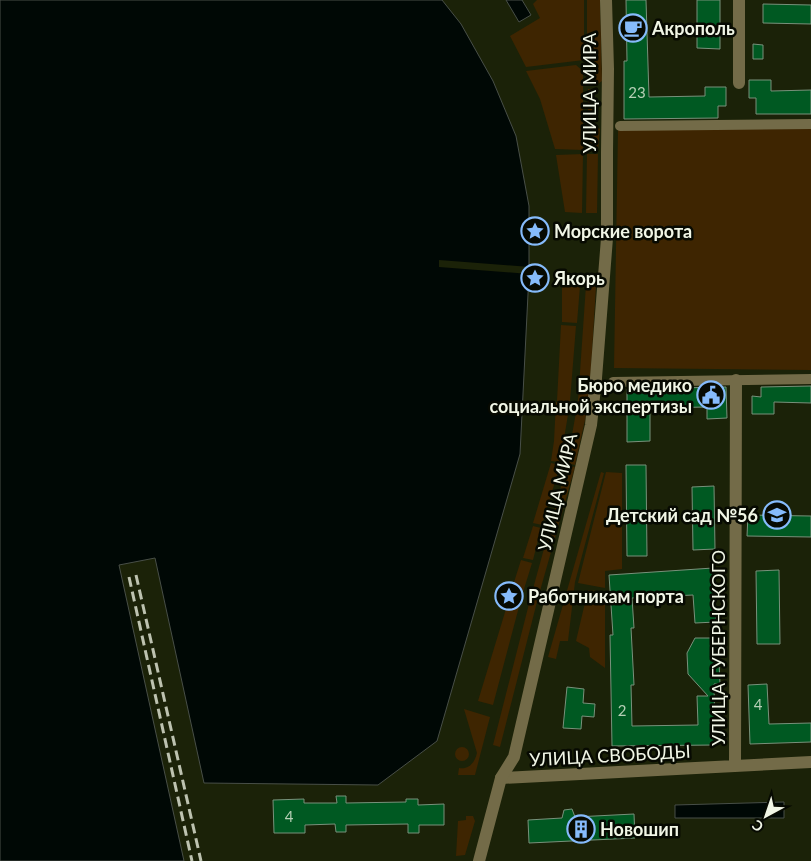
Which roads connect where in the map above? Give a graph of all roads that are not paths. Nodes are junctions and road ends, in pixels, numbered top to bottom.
1 (606, 0) edge
2 (739, 0) edge
3 (739, 83) dead end
4 (811, 124) edge
5 (620, 126) dead end
6 (811, 379) edge
7 (736, 380) junction
8 (613, 382) dead end
9 (811, 762) edge
10 (735, 766) junction
11 (501, 778) junction
12 (479, 861) edge

1 - 11 street, УЛИЦА МИРА
2 - 3 street
4 - 5 street
6 - 7 street
7 - 8 street
7 - 10 street, УЛИЦА ГУБЕРНСКОГО
9 - 10 street, УЛИЦА СВОБОДЫ
10 - 11 street, УЛИЦА СВОБОДЫ
11 - 12 street, УЛИЦА МИРА

